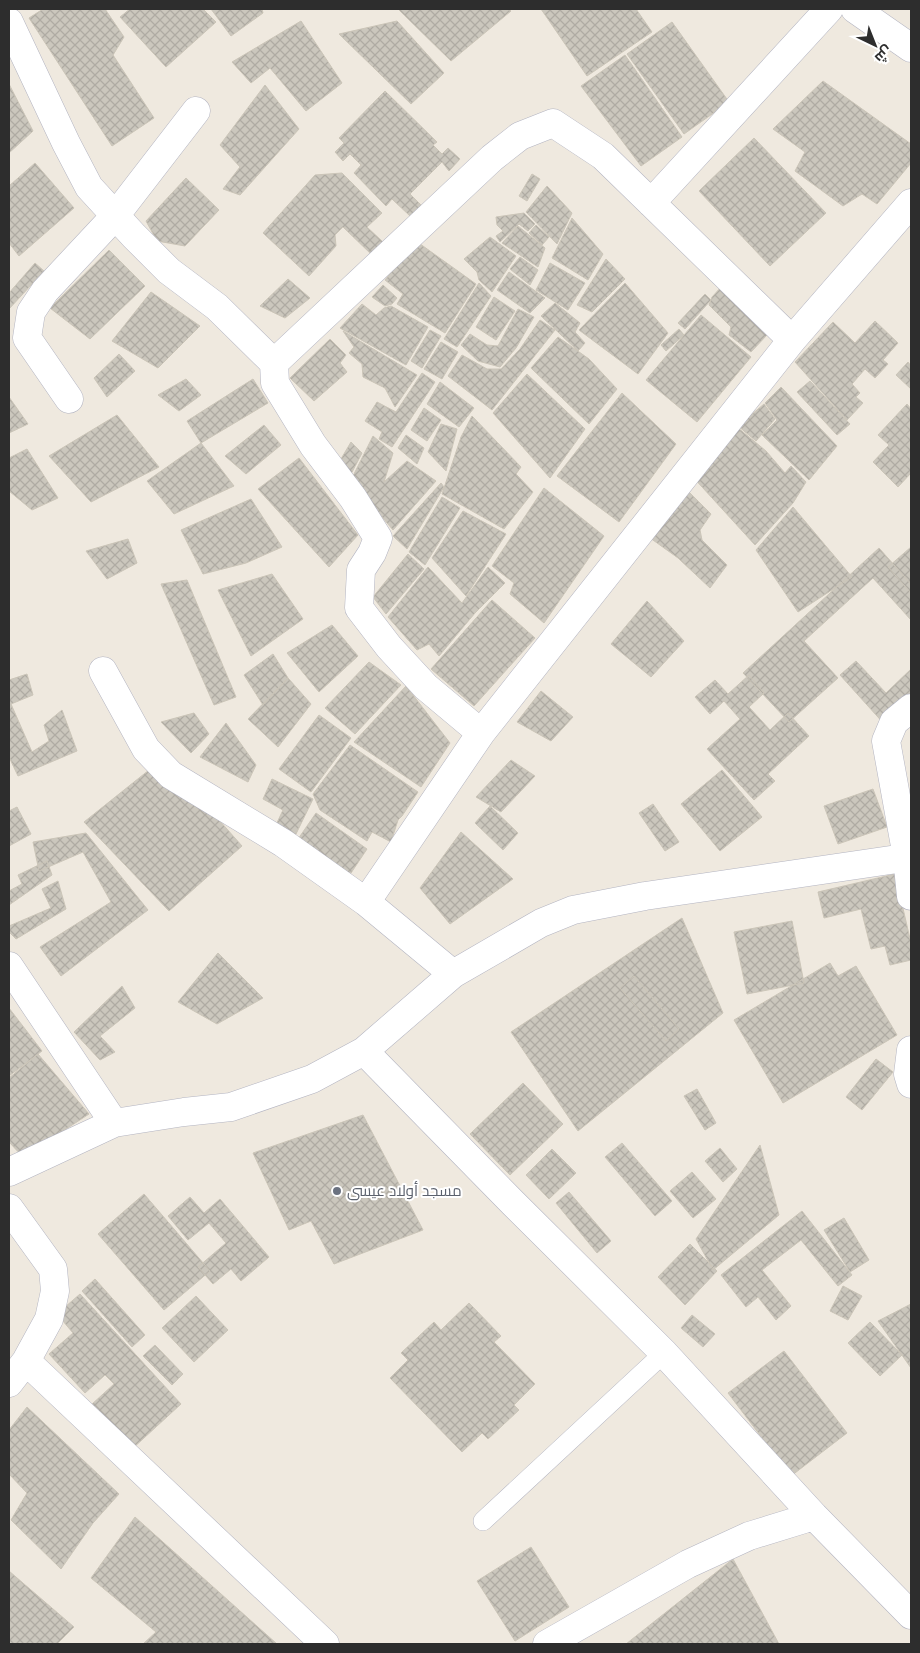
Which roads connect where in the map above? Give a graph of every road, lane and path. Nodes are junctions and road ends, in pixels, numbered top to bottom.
1 (829, 9) edge
2 (855, 9) edge
3 (9, 22) edge
4 (911, 48) edge
5 (196, 111) dead end
6 (651, 203) junction
7 (911, 203) edge
8 (115, 216) junction
9 (792, 340) junction
10 (274, 363) junction
11 (69, 399) dead end
12 (103, 671) dead end
13 (911, 708) edge
14 (481, 733) junction
15 (909, 857) edge
16 (911, 896) edge
17 (366, 902) junction
18 (9, 966) edge
19 (453, 974) junction
20 (911, 1050) edge
21 (364, 1051) junction
22 (911, 1084) edge
23 (114, 1123) junction
24 (9, 1172) edge
25 (9, 1208) edge
26 (664, 1353) junction
27 (26, 1361) junction
28 (9, 1383) edge
29 (814, 1516) junction
30 (483, 1521) dead end
31 (911, 1615) edge
32 (325, 1644) edge
33 (547, 1644) edge

1 - 6 street
2 - 4 street
3 - 8 street
5 - 8 street
6 - 9 street
6 - 10 street
7 - 9 street
8 - 10 street
8 - 11 street
9 - 14 street
10 - 14 street
12 - 17 street
13 - 15 street
14 - 17 street
15 - 16 street
15 - 19 street
17 - 19 street
18 - 23 street
19 - 21 street
20 - 22 street
21 - 23 street
21 - 26 street
23 - 24 street
25 - 27 street
26 - 29 street
26 - 30 lane
27 - 28 street
27 - 32 street
29 - 31 street
29 - 33 street

